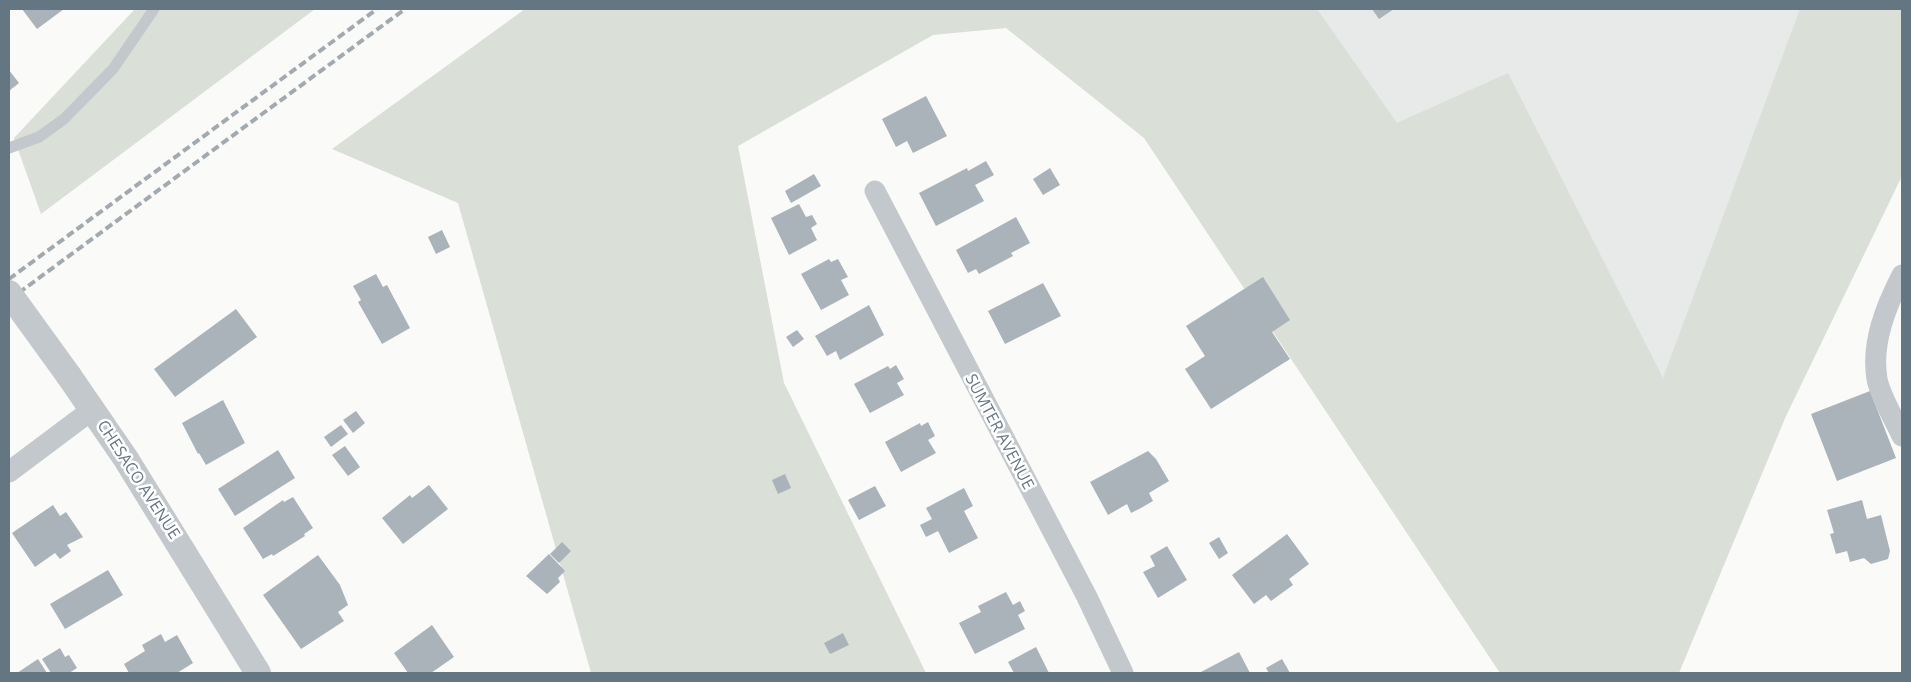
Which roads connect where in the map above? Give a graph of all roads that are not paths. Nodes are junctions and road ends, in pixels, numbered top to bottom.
1 (154, 9) edge
2 (9, 148) edge
3 (875, 191) dead end
4 (1902, 275) edge
5 (9, 293) edge
6 (93, 409) junction
7 (1902, 436) edge
8 (9, 472) edge
9 (258, 673) edge
10 (1123, 673) edge

1 - 2 lane
3 - 10 street, SUMTER AVENUE
4 - 7 street
5 - 6 street, CHESACO AVENUE, bridge
6 - 8 street
6 - 9 street, CHESACO AVENUE

